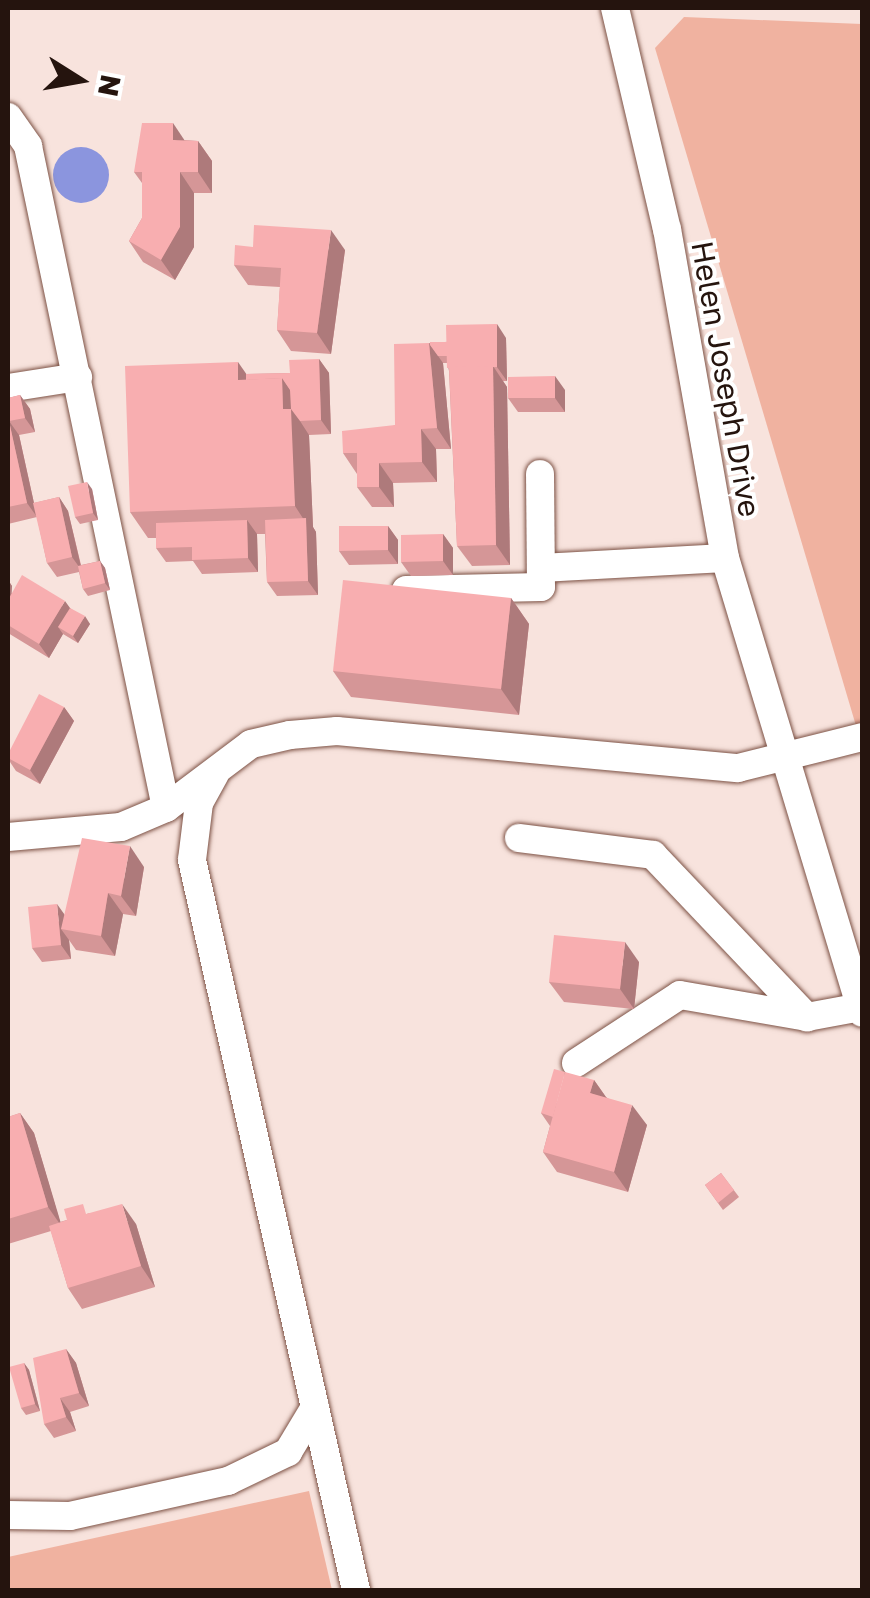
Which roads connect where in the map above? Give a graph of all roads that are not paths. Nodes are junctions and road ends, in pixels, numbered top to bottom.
1 (615, 8) edge
2 (8, 117) edge
3 (78, 376) junction
4 (8, 388) edge
5 (540, 474) dead end
6 (725, 558) junction
7 (541, 568) junction
8 (406, 590) edge
9 (860, 744) edge
10 (788, 758) junction
11 (220, 764) junction
12 (166, 808) junction
13 (8, 837) edge
14 (519, 838) dead end
15 (862, 1010) edge
16 (806, 1017) junction
17 (576, 1063) dead end
18 (315, 1407) junction
19 (8, 1515) edge
20 (356, 1590) edge

1 - 6 street, Helen Joseph Drive
2 - 3 street
3 - 4 street
3 - 12 street
5 - 7 street
6 - 7 street
6 - 10 street, Helen Joseph Drive
7 - 8 street
9 - 10 street
10 - 11 street
10 - 15 street, Helen Joseph Drive
11 - 12 street
11 - 18 street
12 - 13 street
14 - 16 street
15 - 16 street
16 - 17 street
18 - 19 street
18 - 20 street

